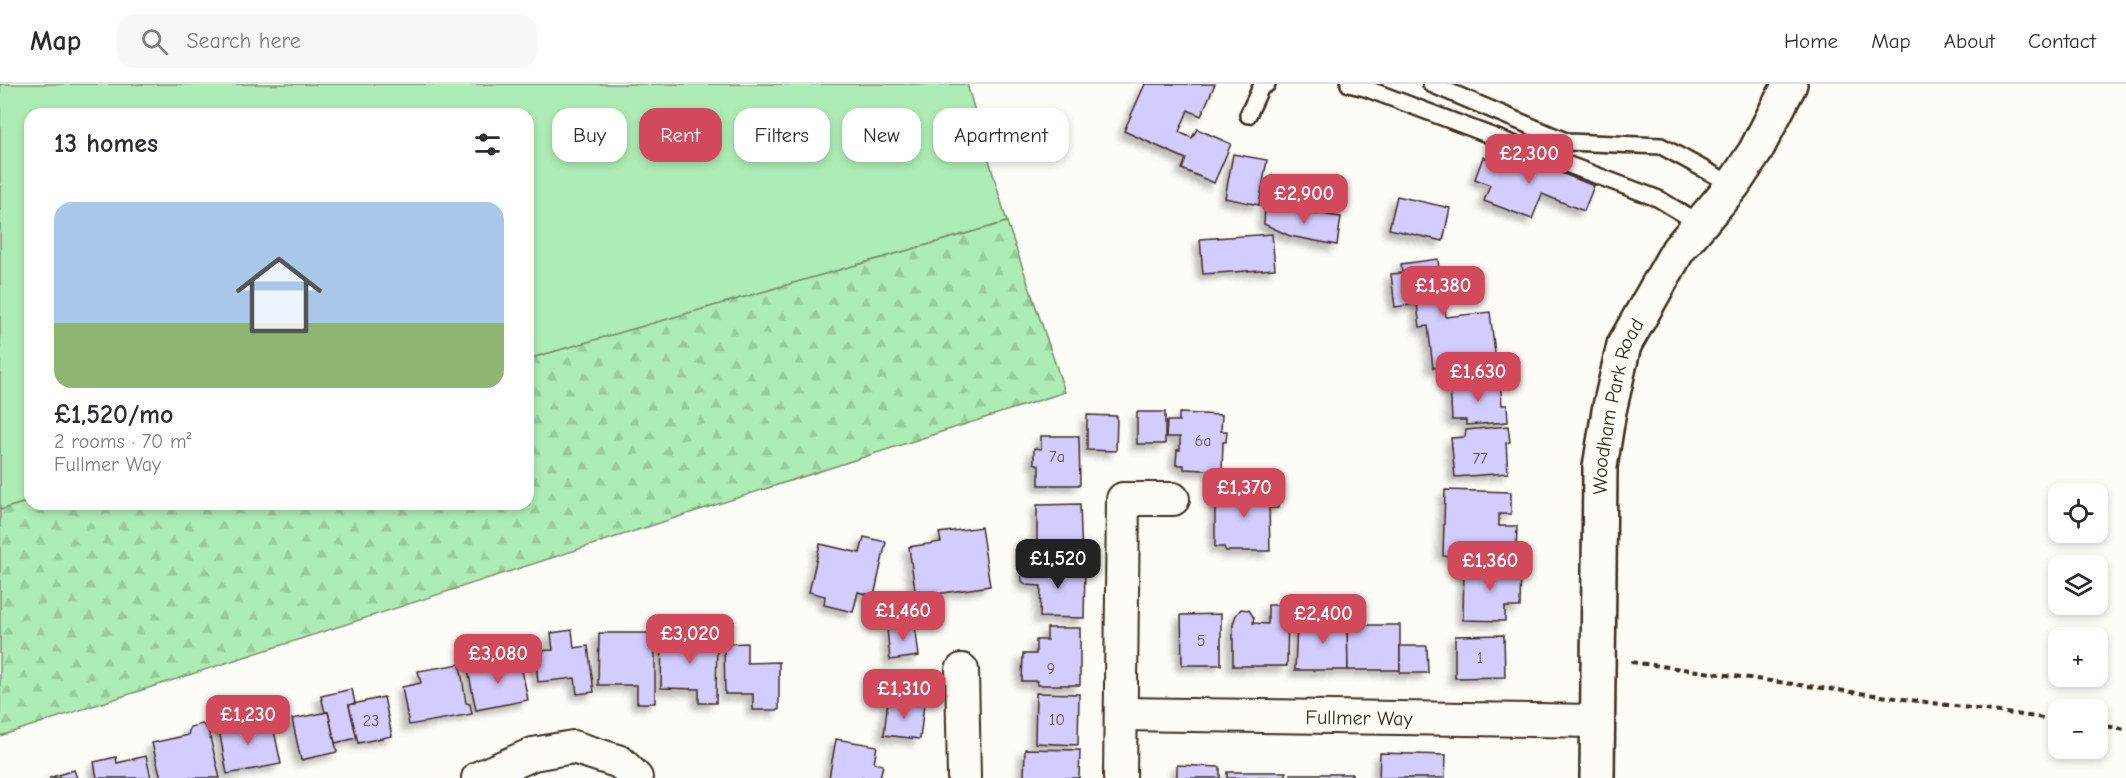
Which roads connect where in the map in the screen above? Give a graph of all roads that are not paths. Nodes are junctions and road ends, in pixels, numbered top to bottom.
1 (1267, 84) edge
2 (1349, 84) edge
3 (1431, 84) edge
4 (1790, 84) edge
5 (1248, 115) dead end
6 (1733, 185) junction
7 (1700, 224) junction
8 (1173, 499) dead end
9 (963, 670) dead end
10 (1121, 714) junction
11 (1598, 721) junction
12 (478, 778) edge
13 (636, 778) edge
14 (964, 778) edge
15 (1120, 778) edge
16 (1597, 778) edge

1 - 5 lane
2 - 7 lane
3 - 6 lane
4 - 6 street, Woodham Park Road
6 - 7 street, Woodham Park Road
7 - 11 street, Woodham Park Road
8 - 10 street
9 - 14 street
10 - 11 street, Fullmer Way
10 - 15 street
11 - 16 street, Woodham Park Road
12 - 13 street

